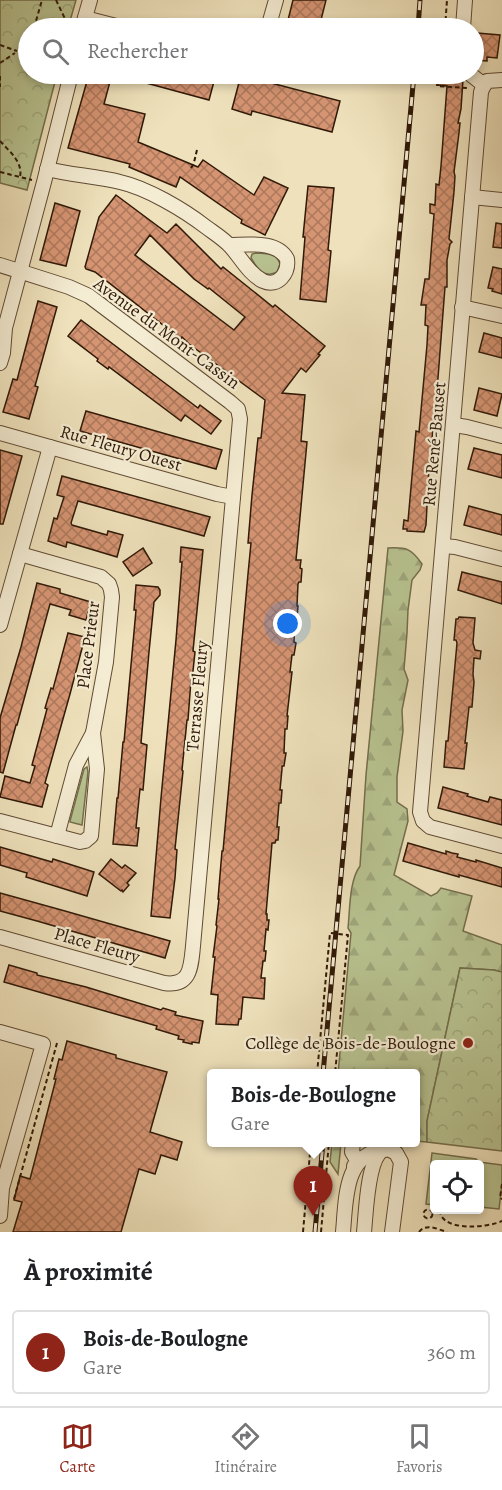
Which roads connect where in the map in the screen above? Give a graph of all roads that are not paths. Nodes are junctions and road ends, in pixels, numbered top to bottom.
1 (90, 0) edge
2 (276, 0) edge
3 (465, 0) edge
4 (85, 18) edge
5 (271, 18) edge
6 (464, 18) edge
7 (502, 80) edge
8 (68, 84) edge
9 (484, 84) edge
10 (481, 85) edge
11 (47, 169) junction
12 (472, 197) junction
13 (502, 200) edge
14 (229, 245) dead end
15 (0, 265) edge
16 (20, 272) junction
17 (462, 307) junction
18 (502, 316) edge
19 (2, 333) edge
20 (0, 363) edge
21 (239, 413) joint
22 (454, 425) junction
23 (0, 433) edge
24 (502, 436) edge
25 (50, 447) junction
26 (233, 497) junction
27 (443, 546) junction
28 (20, 554) junction
29 (502, 559) edge
30 (0, 625) edge
31 (93, 733) junction
32 (0, 821) edge
33 (57, 836) junction
34 (502, 846) edge
35 (0, 937) edge
36 (183, 980) joint
37 (0, 1032) edge
38 (352, 1147) edge
39 (384, 1150) junction
40 (358, 1162) junction
41 (1, 1187) edge
42 (0, 1215) edge
43 (336, 1232) edge
44 (343, 1232) edge
45 (364, 1232) edge
46 (392, 1232) edge

1 - 4 street
2 - 5 street
3 - 6 street
7 - 9 street
8 - 11 street
10 - 12 street, Rue René-Bauset
11 - 14 street
11 - 16 street
12 - 13 street
12 - 17 street, Rue René-Bauset
15 - 16 street, Avenue du Mont-Cassin
16 - 19 street
16 - 21 street, Avenue du Mont-Cassin
17 - 18 street
17 - 22 street, Rue René-Bauset
19 - 20 street
21 - 26 street, Terrasse Fleury
22 - 24 street
22 - 27 street, Rue René-Bauset
23 - 25 street, Rue Fleury Ouest
25 - 26 street, Rue Fleury Ouest
25 - 28 street
26 - 36 street, Terrasse Fleury
27 - 29 street
27 - 34 street, Rue René-Bauset
28 - 30 street
28 - 31 street, Place Prieur
31 - 33 street, Place Prieur
31 - 33 street, Place Prieur
32 - 33 street, Place Prieur
35 - 36 street, Place Fleury
37 - 41 street
38 - 40 street
39 - 40 street
39 - 45 street
39 - 46 street
40 - 43 street
40 - 44 street
41 - 42 street

